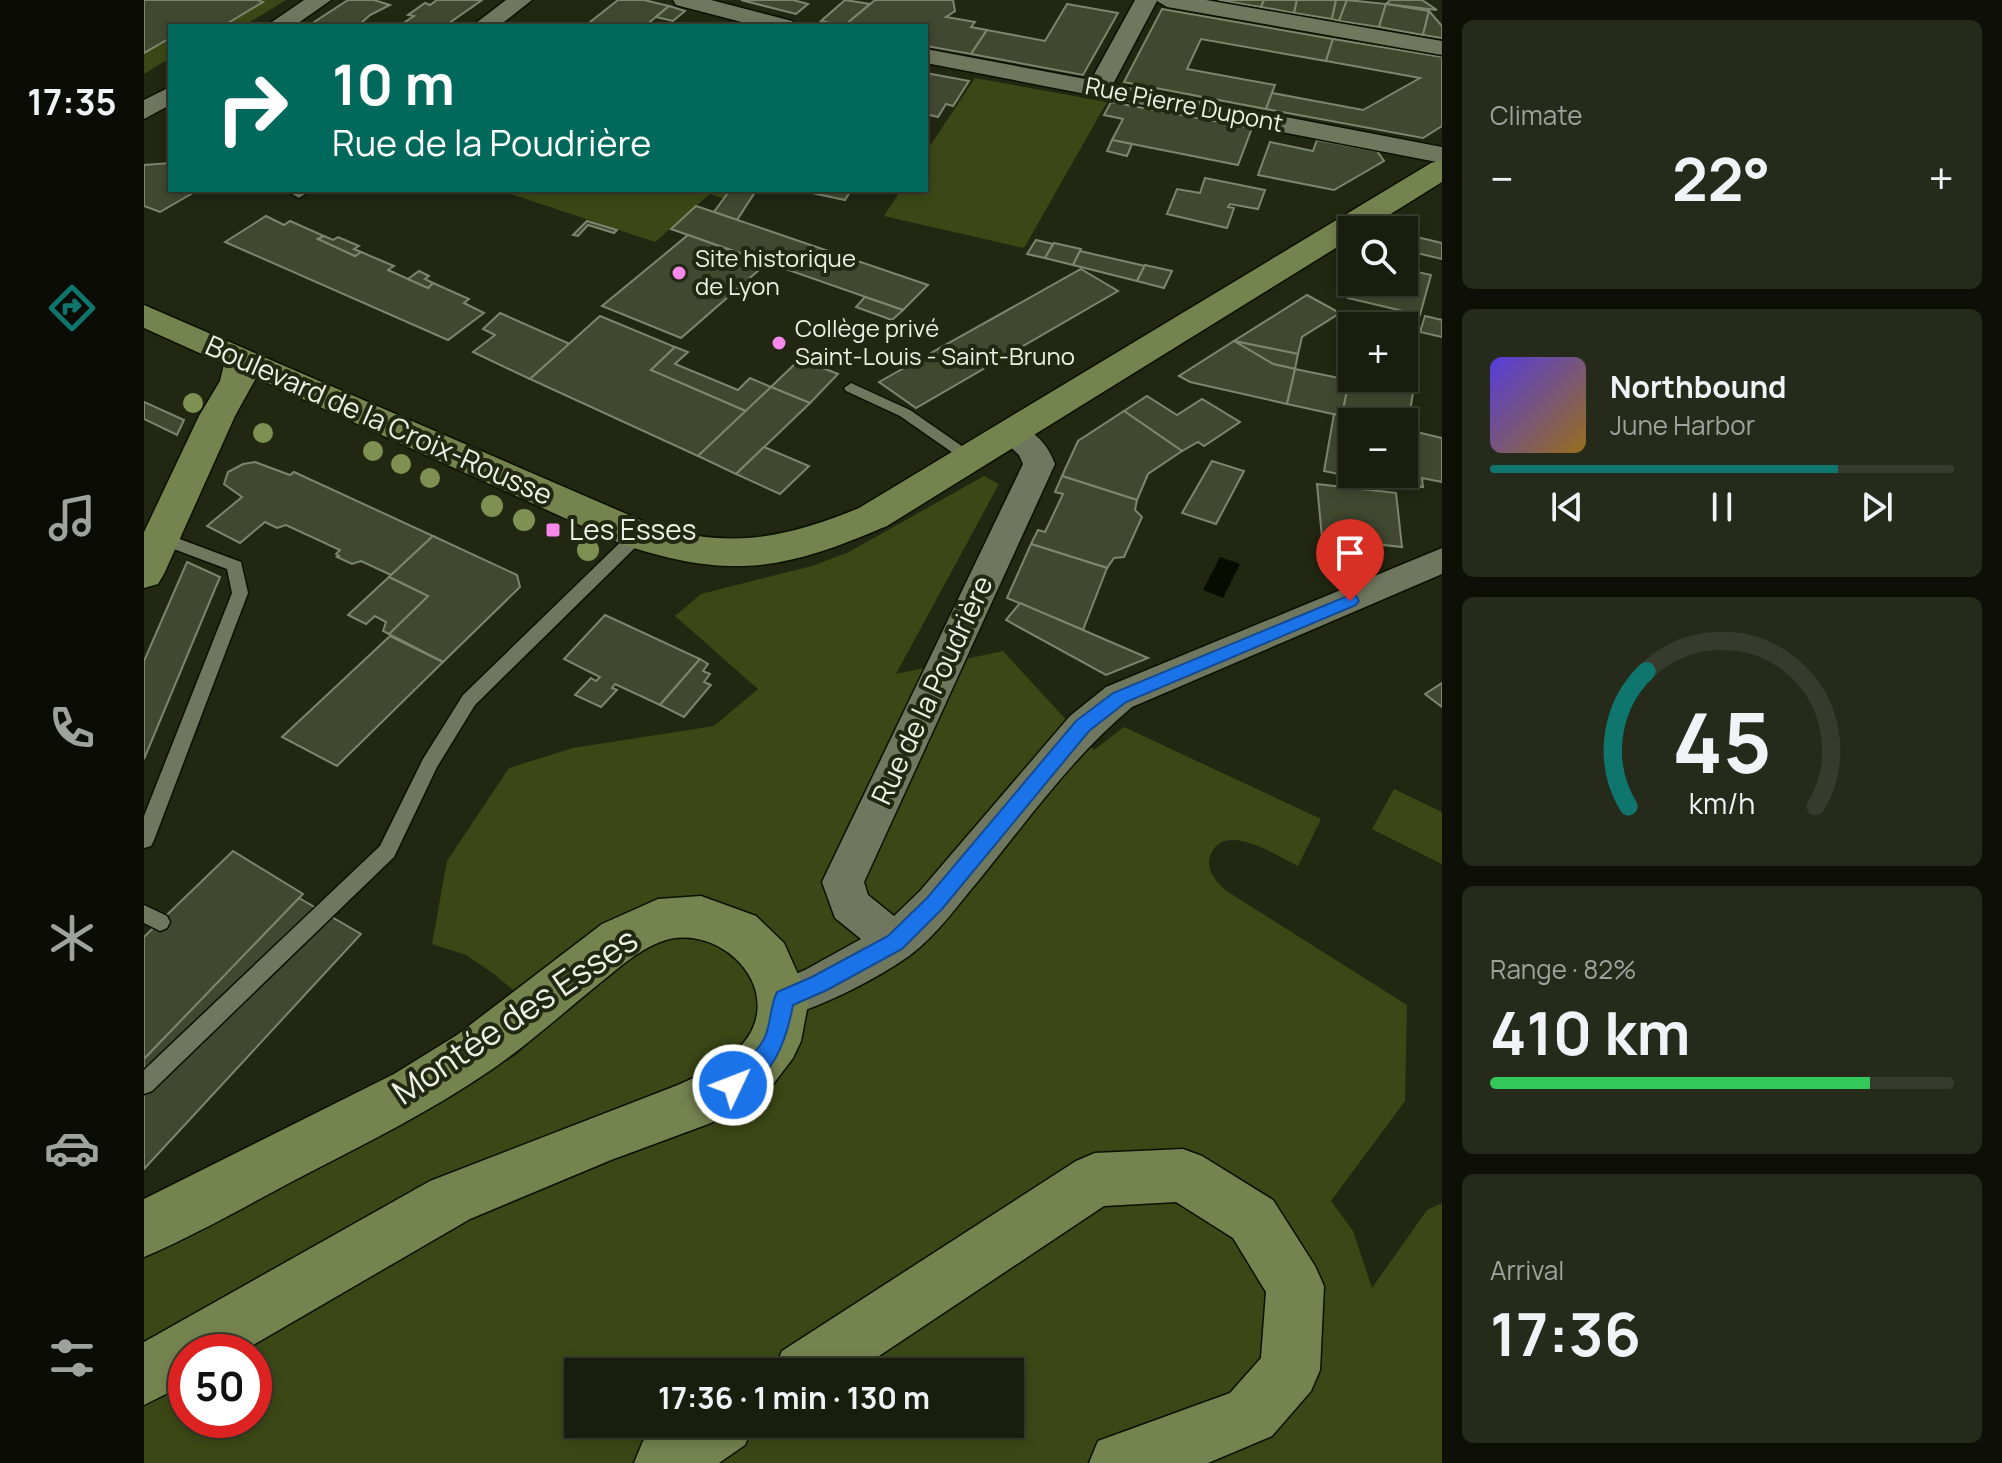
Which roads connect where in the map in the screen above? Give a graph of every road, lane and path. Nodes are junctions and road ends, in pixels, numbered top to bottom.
1 (320, 0) edge
2 (521, 0) edge
3 (684, 0) edge
4 (1146, 0) edge
5 (1167, 0) edge
6 (281, 24) edge
7 (487, 24) edge
8 (776, 24) edge
9 (1442, 48) edge
10 (928, 56) edge
11 (1098, 89) junction
12 (1442, 155) edge
13 (1442, 169) edge
14 (144, 315) edge
15 (242, 361) junction
16 (851, 388) dead end
17 (1011, 433) junction
18 (971, 458) junction
19 (638, 535) junction
20 (161, 538) junction
21 (1442, 560) edge
22 (144, 574) edge
23 (144, 840) edge
24 (895, 942) junction
25 (784, 999) junction
26 (144, 1084) edge
27 (144, 1229) edge
28 (824, 1358) edge
29 (144, 1375) edge
30 (703, 1438) edge
31 (665, 1463) edge
32 (1120, 1463) edge

1 - 6 street
2 - 7 street
3 - 8 street
4 - 11 street
5 - 9 street
10 - 11 street, Rue Pierre Dupont
11 - 12 street, Rue Pierre Dupont
13 - 17 main road, Boulevard de la Croix-Rousse
14 - 15 main road, Boulevard de la Croix-Rousse
15 - 19 main road, Boulevard de la Croix-Rousse
15 - 20 main road
16 - 18 lane
17 - 18 main road, Boulevard de la Croix-Rousse
17 - 24 street, Rue de la Poudrière
18 - 19 main road, Boulevard de la Croix-Rousse
19 - 26 lane
20 - 22 main road
20 - 23 lane
21 - 24 street
24 - 25 street
25 - 27 main road, Montée des Esses
25 - 29 main road
28 - 32 main road
30 - 31 main road

